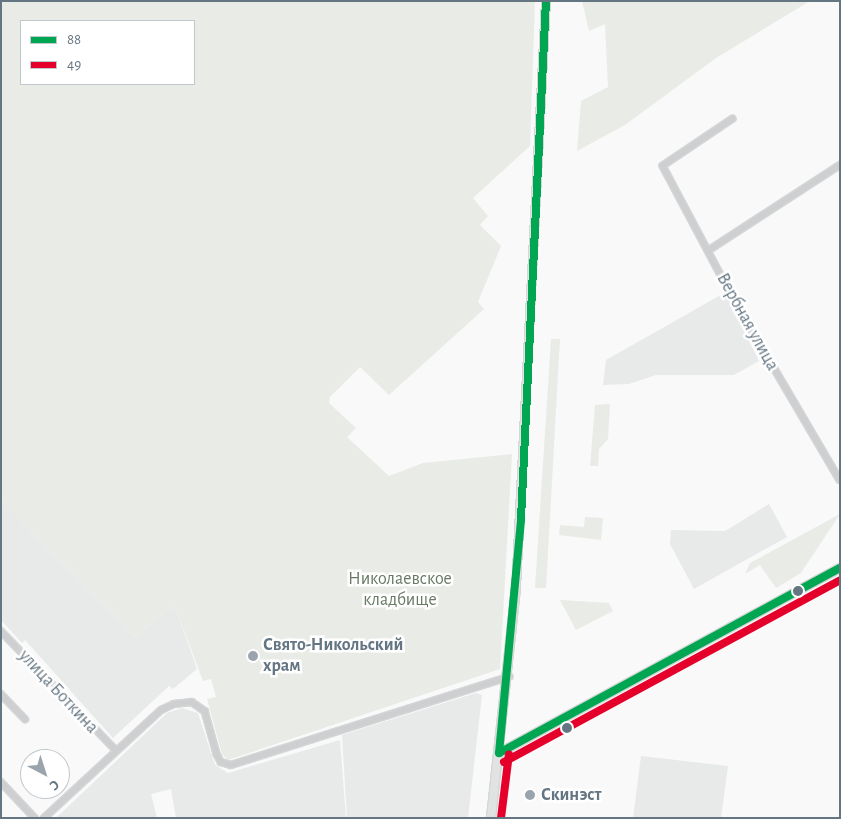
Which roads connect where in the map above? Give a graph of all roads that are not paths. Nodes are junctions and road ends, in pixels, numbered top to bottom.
1 (546, 1) edge
2 (733, 119) dead end
3 (840, 165) edge
4 (709, 250) junction
5 (840, 480) edge
6 (840, 568) edge
7 (1, 631) edge
8 (509, 677) junction
9 (1, 694) edge
10 (25, 719) dead end
11 (116, 750) junction
12 (499, 753) junction
13 (1, 782) edge
14 (35, 818) edge
15 (44, 818) edge
16 (491, 818) edge

1 - 8 main road
2 - 4 street, Вербная улица
3 - 4 street
4 - 5 street, Вербная улица
6 - 12 main road
7 - 11 street, улица Боткина
8 - 11 street
8 - 12 main road
9 - 10 street
11 - 15 street
12 - 16 main road
13 - 14 street

